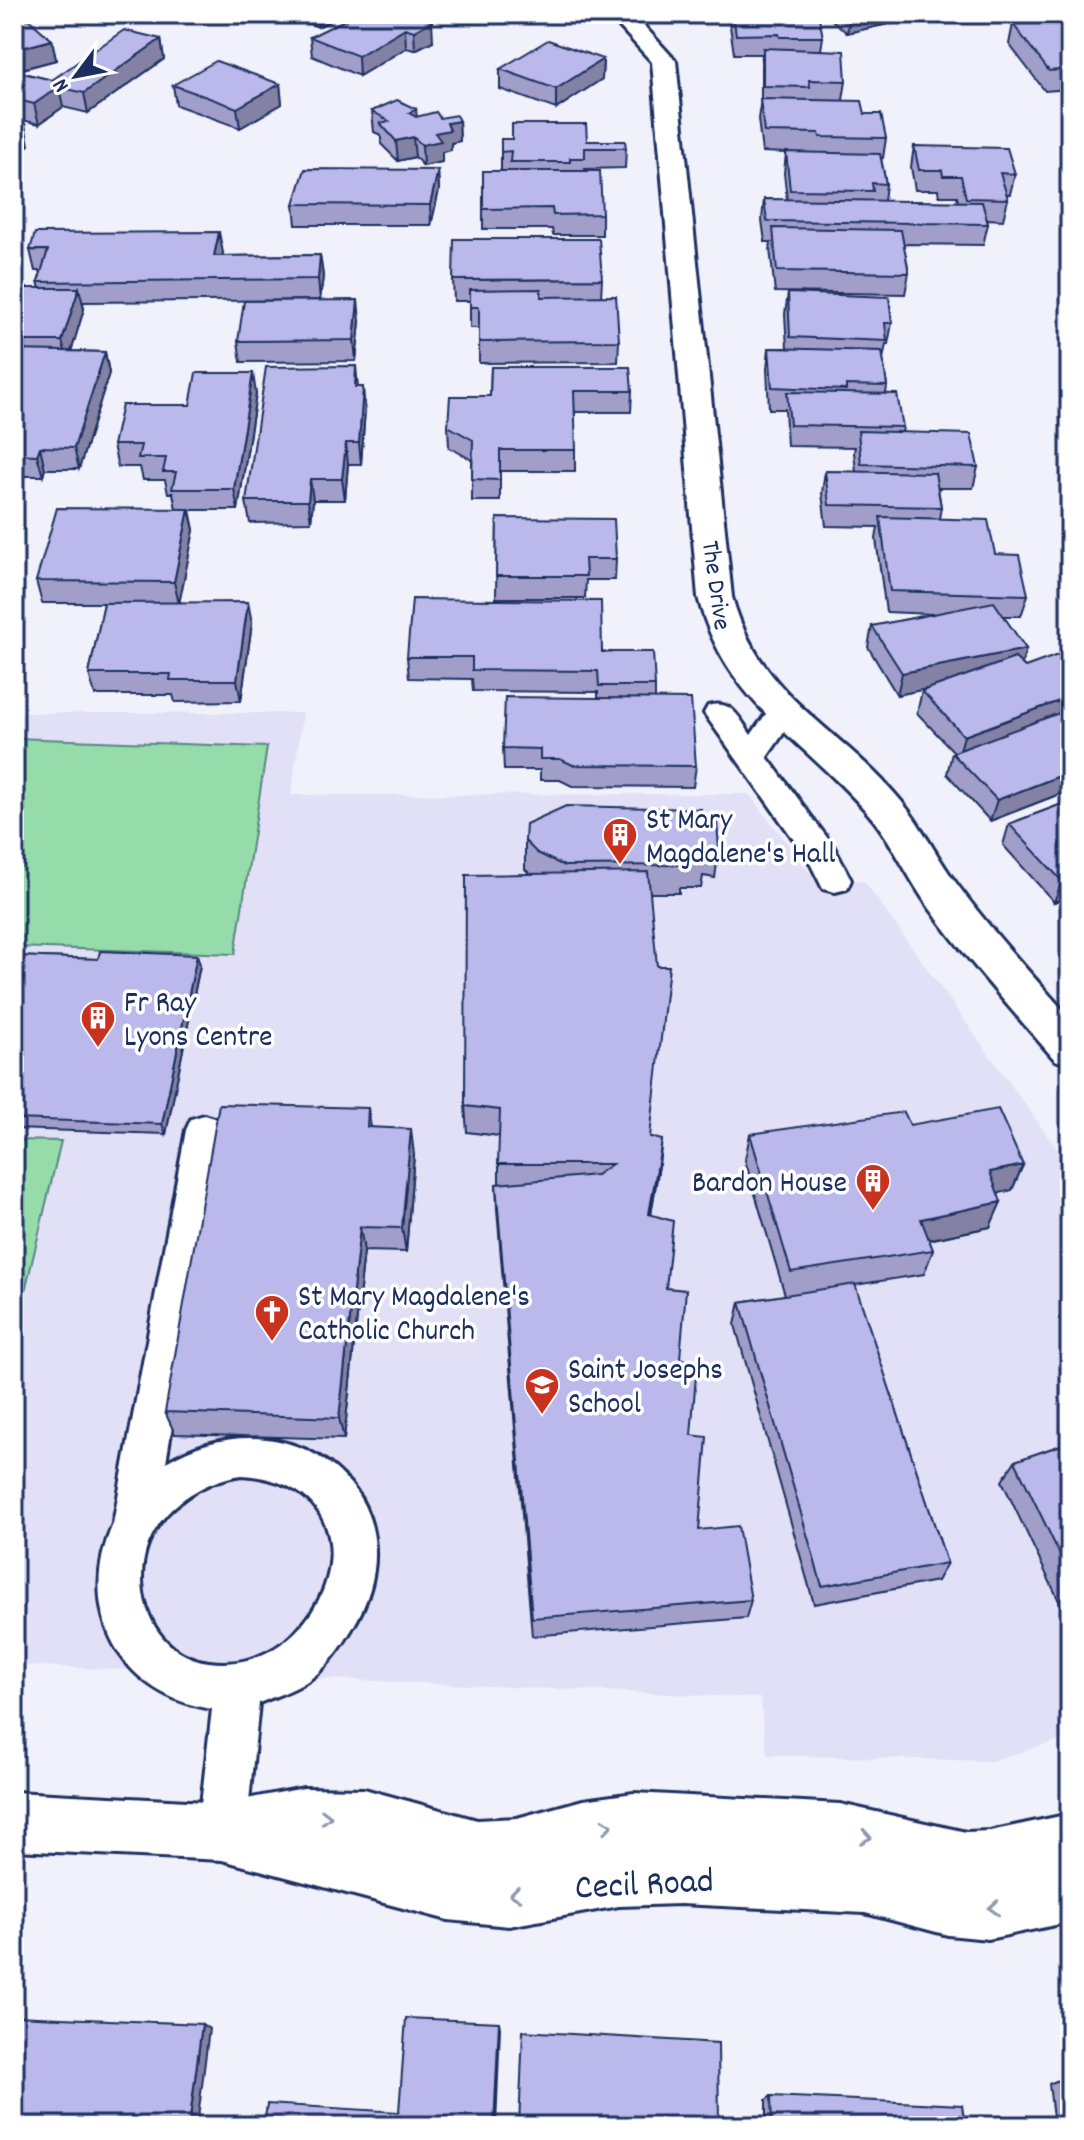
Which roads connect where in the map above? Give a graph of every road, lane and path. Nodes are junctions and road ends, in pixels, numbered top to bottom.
1 (620, 14) edge
2 (784, 711) junction
3 (719, 713) dead end
4 (749, 757) junction
5 (835, 880) dead end
6 (1070, 1048) edge
7 (204, 1130) dead end
8 (133, 1529) junction
9 (238, 1686) junction
10 (14, 1821) edge
11 (222, 1831) junction
12 (1070, 1844) edge
13 (1070, 1892) edge

1 - 2 street, The Drive
2 - 4 lane
2 - 6 street, The Drive
3 - 4 lane
4 - 5 lane
7 - 8 lane
8 - 9 lane
8 - 9 lane
9 - 11 lane
10 - 11 street, Cecil Road
11 -> 12 street, Cecil Road
13 -> 11 street, Cecil Road

